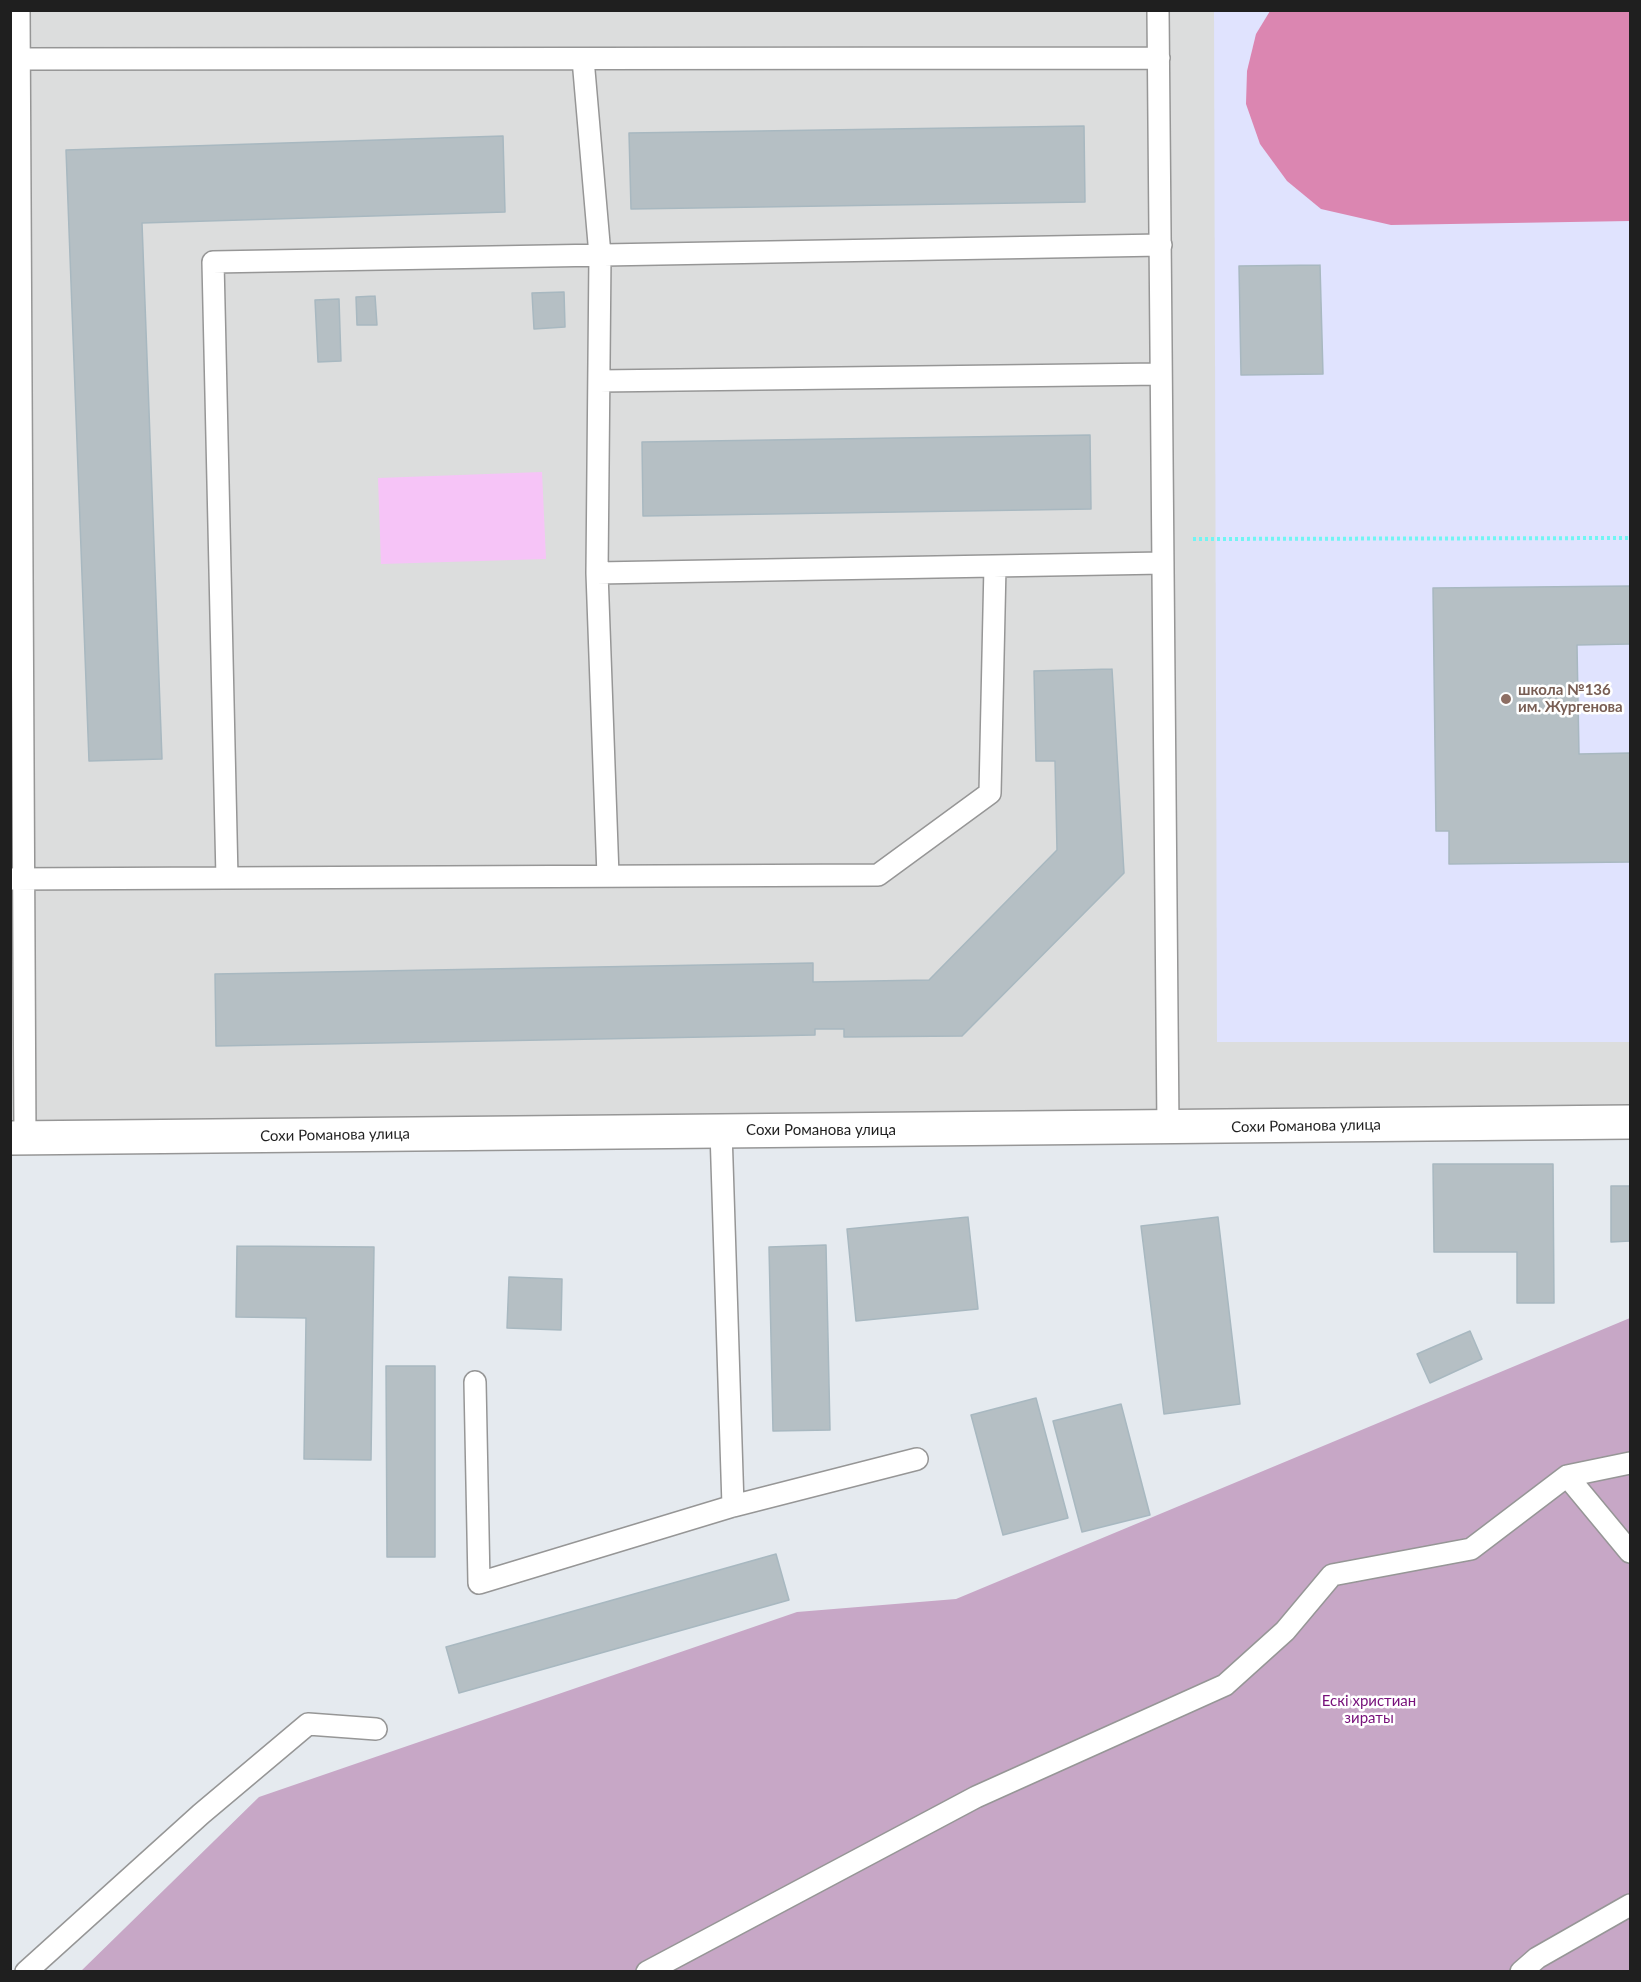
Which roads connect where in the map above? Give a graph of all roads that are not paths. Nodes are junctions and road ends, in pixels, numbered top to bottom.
1 (19, 10) edge
2 (1158, 10) edge
3 (1159, 58) junction
4 (15, 59) edge
5 (583, 59) junction
6 (1161, 245) junction
7 (600, 255) junction
8 (16, 270) edge
9 (1161, 374) junction
10 (599, 381) junction
11 (1163, 563) junction
12 (995, 566) junction
13 (597, 573) junction
14 (17, 685) edge
15 (608, 876) junction
16 (227, 878) junction
17 (17, 879) edge
18 (1630, 1122) edge
19 (1168, 1128) junction
20 (721, 1131) junction
21 (18, 1138) edge
22 (476, 1382) dead end
23 (916, 1459) dead end
24 (1630, 1463) edge
25 (1567, 1476) junction
26 (733, 1506) junction
27 (1630, 1552) edge
28 (376, 1729) dead end
29 (1630, 1905) edge
30 (26, 1971) edge
31 (647, 1971) edge
32 (1521, 1971) edge

1 - 4 lane
2 - 3 lane
3 - 5 lane
3 - 6 lane
4 - 5 lane
4 - 8 lane
5 - 7 lane
6 - 7 lane
6 - 9 lane
7 - 10 lane
7 - 16 lane
8 - 14 lane
9 - 10 lane
9 - 11 lane
10 - 13 lane
11 - 12 lane
11 - 19 lane
12 - 13 lane
12 - 15 lane
13 - 15 lane
14 - 17 lane
15 - 16 lane
16 - 17 lane
17 - 21 lane
18 - 19 street, Сохи Романова улица
19 - 20 street, Сохи Романова улица
20 - 21 street, Сохи Романова улица
20 - 26 lane
22 - 26 lane
23 - 26 lane
24 - 25 lane
25 - 27 lane
25 - 31 lane
28 - 30 lane
29 - 32 lane

